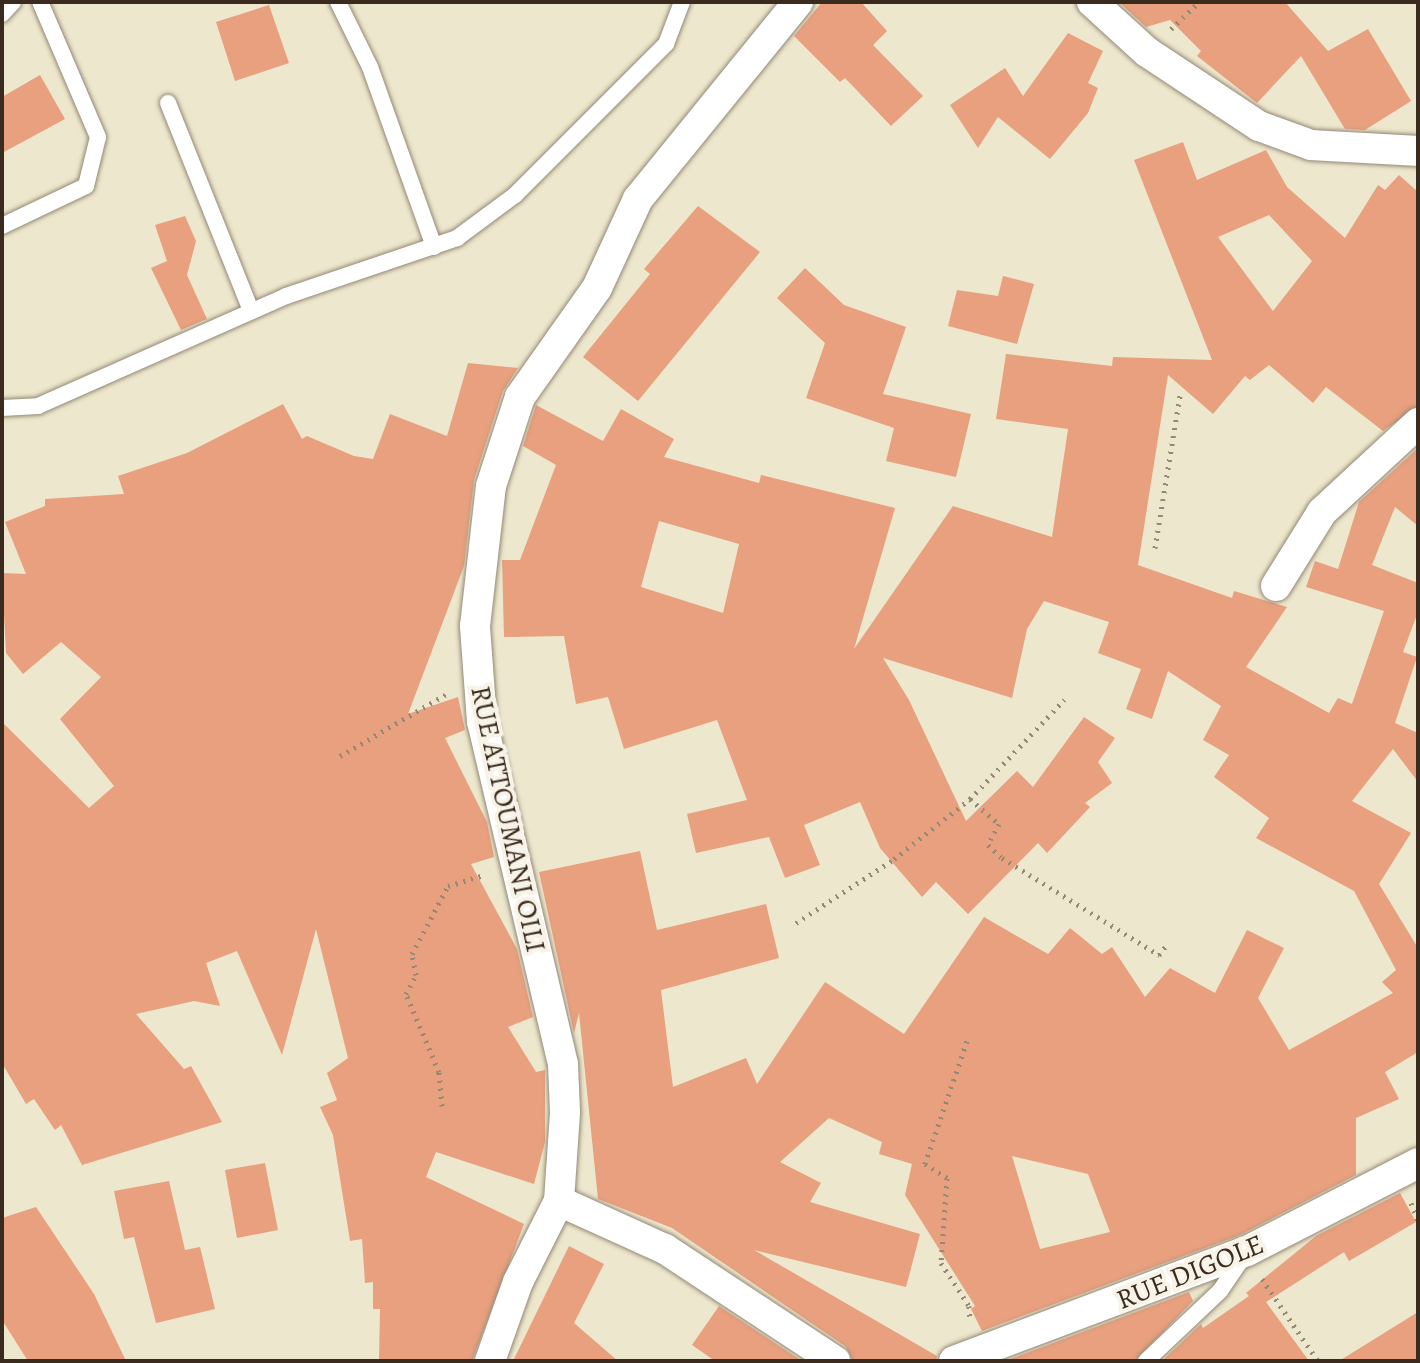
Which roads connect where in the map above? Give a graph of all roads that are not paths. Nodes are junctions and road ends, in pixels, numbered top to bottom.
1 (13, 2) edge
2 (40, 2) edge
3 (338, 2) edge
4 (682, 2) edge
5 (798, 2) edge
6 (1092, 2) edge
7 (2, 14) edge
8 (168, 103) dead end
9 (1418, 151) edge
10 (2, 226) edge
11 (434, 247) junction
12 (251, 311) junction
13 (2, 408) edge
14 (1418, 423) edge
15 (1276, 586) dead end
16 (1418, 1163) edge
17 (559, 1201) junction
18 (1247, 1251) junction
19 (963, 1357) edge
20 (490, 1361) edge
21 (835, 1361) edge
22 (1146, 1361) edge

1 - 7 lane
2 - 10 lane
3 - 11 lane
4 - 11 lane
5 - 17 street, RUE ATTOUMANI OILI
6 - 9 street
8 - 12 lane
11 - 12 lane
12 - 13 lane
14 - 15 street
16 - 18 street, RUE DIGOLE
17 - 20 street
17 - 21 street
18 - 19 street, RUE DIGOLE
18 - 22 lane

